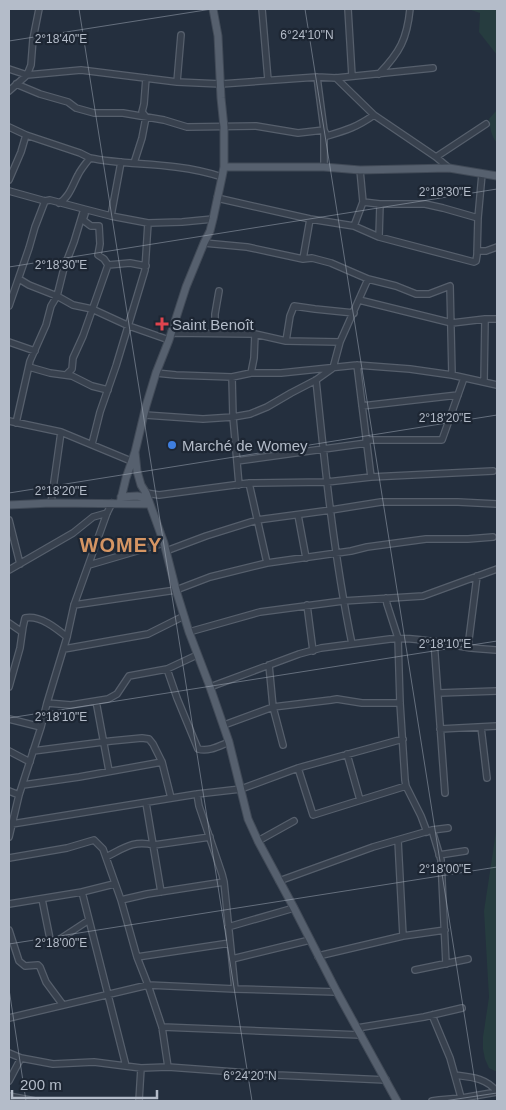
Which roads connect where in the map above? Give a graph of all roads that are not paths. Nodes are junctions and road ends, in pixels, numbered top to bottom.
1 (38, 9) edge
2 (212, 9) edge
3 (262, 9) edge
4 (348, 9) edge
5 (410, 9) edge
6 (181, 35) dead end
7 (433, 68) dead end
8 (9, 69) edge
9 (380, 74) junction
10 (27, 75) junction
11 (352, 76) junction
12 (317, 77) junction
13 (146, 78) junction
14 (336, 78) junction
15 (268, 80) junction
16 (177, 82) junction
17 (16, 84) junction
18 (221, 84) junction
19 (9, 90) edge
20 (374, 115) junction
21 (146, 117) junction
22 (486, 124) dead end
23 (9, 127) edge
24 (224, 127) junction
25 (324, 130) junction
26 (26, 135) junction
27 (436, 157) junction
28 (90, 158) junction
29 (121, 162) junction
30 (134, 163) junction
31 (224, 167) junction
32 (324, 167) junction
33 (450, 168) junction
34 (360, 170) junction
35 (482, 174) junction
36 (222, 176) junction
37 (497, 176) edge
38 (9, 180) edge
39 (9, 191) edge
40 (217, 198) junction
41 (45, 201) junction
42 (59, 202) junction
43 (363, 202) junction
44 (380, 204) junction
45 (86, 209) junction
46 (111, 216) junction
47 (310, 218) junction
48 (478, 218) junction
49 (213, 219) junction
50 (148, 223) junction
51 (354, 226) junction
52 (379, 238) junction
53 (204, 243) junction
54 (497, 247) edge
55 (477, 251) junction
56 (303, 259) junction
57 (108, 265) junction
58 (146, 266) junction
59 (19, 279) junction
60 (368, 279) junction
61 (219, 291) dead end
62 (58, 296) junction
63 (359, 300) junction
64 (9, 306) edge
65 (92, 309) junction
66 (354, 312) junction
67 (485, 319) junction
68 (497, 319) edge
69 (452, 323) junction
70 (129, 326) junction
71 (215, 333) junction
72 (255, 334) junction
73 (170, 337) junction
74 (286, 341) junction
75 (9, 342) edge
76 (340, 342) junction
77 (35, 351) junction
78 (357, 365) junction
79 (29, 367) junction
80 (333, 368) junction
81 (156, 373) junction
82 (251, 373) junction
83 (66, 375) junction
84 (452, 375) junction
85 (232, 377) junction
86 (464, 378) junction
87 (316, 380) junction
88 (484, 382) junction
89 (497, 384) edge
90 (108, 390) junction
91 (458, 395) junction
92 (362, 406) junction
93 (145, 415) junction
94 (233, 417) junction
95 (9, 421) edge
96 (16, 423) junction
97 (62, 432) junction
98 (366, 441) junction
99 (92, 444) junction
100 (323, 448) junction
101 (135, 452) junction
102 (131, 461) junction
103 (237, 461) junction
104 (492, 471) dead end
105 (370, 477) junction
106 (327, 482) junction
107 (249, 483) junction
108 (240, 485) junction
109 (147, 498) junction
110 (118, 501) junction
111 (51, 503) junction
112 (497, 504) edge
113 (9, 506) edge
114 (330, 510) junction
115 (107, 514) junction
116 (298, 515) junction
117 (9, 520) edge
118 (257, 520) junction
119 (494, 537) dead end
120 (164, 543) junction
121 (166, 550) junction
122 (337, 553) junction
123 (306, 558) junction
124 (267, 563) junction
125 (20, 564) junction
126 (88, 565) junction
127 (497, 568) edge
128 (9, 570) edge
129 (477, 576) junction
130 (176, 590) junction
131 (386, 598) junction
132 (343, 601) junction
133 (74, 605) junction
134 (307, 605) junction
135 (184, 616) junction
136 (9, 623) edge
137 (22, 632) junction
138 (189, 632) junction
139 (67, 637) junction
140 (398, 638) junction
141 (434, 641) junction
142 (352, 644) junction
143 (468, 647) junction
144 (64, 649) junction
145 (497, 650) edge
146 (313, 651) junction
147 (197, 655) junction
148 (269, 665) junction
149 (167, 668) junction
150 (9, 687) edge
151 (210, 687) junction
152 (497, 691) edge
153 (438, 692) junction
154 (96, 701) junction
155 (47, 703) junction
156 (400, 703) junction
157 (273, 707) junction
158 (9, 719) edge
159 (224, 725) junction
160 (497, 726) edge
161 (41, 727) junction
162 (481, 727) junction
163 (440, 729) junction
164 (403, 739) junction
165 (104, 742) junction
166 (229, 742) junction
167 (283, 744) dead end
168 (9, 751) edge
169 (33, 752) junction
170 (347, 754) junction
171 (30, 762) junction
172 (162, 762) junction
173 (298, 768) junction
174 (109, 771) junction
175 (487, 778) dead end
176 (23, 785) junction
177 (406, 786) junction
178 (241, 789) junction
179 (9, 791) edge
180 (444, 793) dead end
181 (197, 794) junction
182 (19, 795) junction
183 (171, 798) junction
184 (360, 800) junction
185 (146, 803) junction
186 (294, 821) dead end
187 (12, 824) junction
188 (448, 828) dead end
189 (429, 831) junction
190 (9, 837) edge
191 (210, 837) junction
192 (398, 840) junction
193 (258, 841) junction
194 (154, 845) junction
195 (465, 851) dead end
196 (439, 855) junction
197 (106, 857) junction
198 (9, 858) edge
199 (279, 881) junction
200 (224, 882) junction
201 (114, 884) junction
202 (82, 892) junction
203 (160, 892) junction
204 (42, 899) junction
205 (121, 900) junction
206 (9, 904) edge
207 (294, 908) junction
208 (89, 920) junction
209 (228, 927) junction
210 (9, 930) edge
211 (445, 930) junction
212 (402, 936) junction
213 (310, 940) junction
214 (230, 943) junction
215 (318, 956) junction
216 (137, 957) junction
217 (232, 959) junction
218 (468, 959) dead end
219 (446, 964) junction
220 (415, 970) dead end
221 (148, 985) junction
222 (234, 989) junction
223 (337, 992) junction
224 (108, 994) junction
225 (63, 1005) junction
226 (462, 1008) dead end
227 (432, 1015) junction
228 (9, 1018) edge
229 (162, 1027) junction
230 (359, 1031) junction
231 (9, 1053) edge
232 (21, 1058) junction
233 (126, 1066) junction
234 (168, 1067) junction
235 (141, 1068) junction
236 (455, 1075) junction
237 (386, 1080) junction
238 (9, 1081) edge
239 (497, 1092) edge
240 (9, 1096) edge
241 (462, 1100) edge
242 (35, 1101) edge
243 (139, 1101) edge
244 (397, 1101) edge
245 (432, 1101) edge

1 - 10 street
2 - 18 main road
3 - 15 street
4 - 11 street
5 - 9 street
6 - 16 street
7 - 9 street
8 - 10 street
9 - 11 street
10 - 13 street
10 - 17 street
11 - 14 street
12 - 14 street
12 - 15 street
12 - 25 street
13 - 16 street
13 - 21 street
14 - 20 street
15 - 18 street
16 - 18 street
17 - 19 street
17 - 21 street
18 - 24 main road
20 - 25 street
20 - 27 street
21 - 24 street
21 - 30 street
22 - 27 street
23 - 26 street
24 - 25 street
24 - 31 main road
25 - 32 street
26 - 28 street
26 - 38 street
27 - 33 street
28 - 29 street
28 - 42 street
29 - 30 street
29 - 46 street
30 - 36 street
31 - 32 main road
31 - 36 main road
32 - 34 main road
33 - 34 main road
33 - 35 main road
34 - 43 street
35 - 37 main road
35 - 48 street
36 - 40 main road
39 - 41 street
40 - 47 street
40 - 49 main road
41 - 42 street
41 - 59 street
42 - 45 street
43 - 44 street
43 - 51 street
44 - 48 street
44 - 52 street
45 - 46 street
45 - 57 street
45 - 62 street
46 - 50 street
47 - 51 street
47 - 56 street
48 - 55 street
49 - 50 street
49 - 53 main road
50 - 58 street
51 - 52 street
52 - 55 street
53 - 56 street
53 - 73 main road
54 - 55 street
56 - 60 street
57 - 58 street
57 - 65 street
58 - 70 street
59 - 62 street
59 - 64 street
60 - 63 street
60 - 69 street
61 - 71 street
62 - 65 street
62 - 77 street
63 - 66 street
63 - 69 street
65 - 70 street
65 - 83 street
66 - 74 street
66 - 76 street
67 - 68 street
67 - 69 street
67 - 88 street
69 - 84 street
70 - 73 street
70 - 90 street
71 - 72 street
71 - 73 street
72 - 74 street
72 - 82 street
73 - 81 main road
74 - 76 street
75 - 77 street
76 - 80 street
77 - 79 street
78 - 80 street
78 - 84 street
78 - 92 street
79 - 83 street
79 - 96 street
80 - 82 street
80 - 87 street
81 - 85 street
81 - 93 main road
82 - 85 street
83 - 90 street
84 - 86 street
85 - 94 street
86 - 88 street
86 - 91 street
87 - 94 street
87 - 100 street
88 - 89 street
90 - 99 street
91 - 92 street
91 - 98 street
92 - 98 street
93 - 94 street
93 - 101 main road
94 - 103 street
95 - 96 street
96 - 97 street
97 - 99 street
97 - 111 street
98 - 100 street
98 - 105 street
99 - 102 street
100 - 103 street
100 - 106 street
101 - 102 main road
101 - 109 main road
102 - 110 main road
103 - 108 street
104 - 105 street
105 - 106 street
106 - 107 street
106 - 114 street
107 - 108 street
107 - 118 street
108 - 109 street
109 - 110 main road
109 - 120 main road
110 - 111 main road
110 - 115 street
111 - 113 main road
112 - 114 street
114 - 116 street
114 - 122 street
115 - 125 street
115 - 126 street
116 - 118 street
116 - 123 street
117 - 125 street
118 - 121 street
118 - 124 street
119 - 122 street
120 - 121 main road
120 - 126 street
121 - 130 main road
122 - 123 street
122 - 132 street
123 - 124 street
124 - 130 street
125 - 128 street
126 - 133 street
127 - 129 street
129 - 131 street
129 - 143 street
130 - 133 street
130 - 135 main road
131 - 132 street
131 - 140 street
132 - 134 street
132 - 142 street
133 - 139 street
134 - 138 street
134 - 146 street
135 - 138 main road
135 - 144 street
136 - 137 street
137 - 139 street
137 - 150 street
138 - 147 main road
139 - 144 street
140 - 141 street
140 - 142 street
140 - 156 street
141 - 143 street
141 - 153 street
142 - 146 street
143 - 145 street
144 - 155 street
146 - 148 street
147 - 149 street
147 - 151 main road
148 - 151 street
148 - 157 street
149 - 154 street
149 - 166 street
151 - 159 main road
152 - 153 street
153 - 163 street
154 - 155 street
154 - 165 street
155 - 161 street
156 - 157 street
156 - 164 street
157 - 159 street
157 - 167 street
158 - 161 street
159 - 166 main road
160 - 162 street
161 - 169 street
162 - 163 street
162 - 175 street
163 - 180 street
164 - 170 street
164 - 177 street
165 - 169 street
165 - 172 street
165 - 174 street
166 - 178 main road
168 - 171 street
169 - 171 street
170 - 173 street
170 - 184 street
171 - 176 street
172 - 174 street
172 - 183 street
173 - 178 street
173 - 184 street
174 - 176 street
176 - 182 street
177 - 184 street
177 - 189 street
178 - 181 street
178 - 193 main road
179 - 182 street
181 - 183 street
181 - 191 street
182 - 187 street
183 - 185 street
185 - 187 street
185 - 194 street
186 - 193 street
187 - 190 street
188 - 189 street
189 - 192 street
189 - 196 street
191 - 194 street
191 - 200 street
192 - 199 street
192 - 212 street
193 - 199 main road
194 - 197 street
194 - 203 street
195 - 196 street
196 - 211 street
197 - 198 street
197 - 201 street
199 - 207 main road
200 - 203 street
200 - 209 street
201 - 202 street
201 - 205 street
202 - 204 street
202 - 208 street
203 - 205 street
204 - 206 street
204 - 208 street
205 - 216 street
207 - 209 street
207 - 213 main road
208 - 224 street
209 - 214 street
210 - 225 street
211 - 212 street
211 - 219 street
212 - 215 street
213 - 215 main road
213 - 217 street
214 - 216 street
214 - 217 street
215 - 223 main road
216 - 221 street
217 - 222 street
218 - 219 street
219 - 220 street
221 - 222 street
221 - 224 street
221 - 229 street
222 - 223 street
223 - 230 main road
224 - 225 street
224 - 233 street
225 - 228 street
226 - 227 street
227 - 230 street
227 - 236 street
229 - 230 street
229 - 234 street
230 - 237 main road
231 - 232 street
232 - 233 street
232 - 238 street
233 - 235 street
234 - 235 street
234 - 237 street
235 - 243 street
236 - 239 street
236 - 241 street
237 - 244 main road
239 - 241 street
240 - 242 street
241 - 245 street

